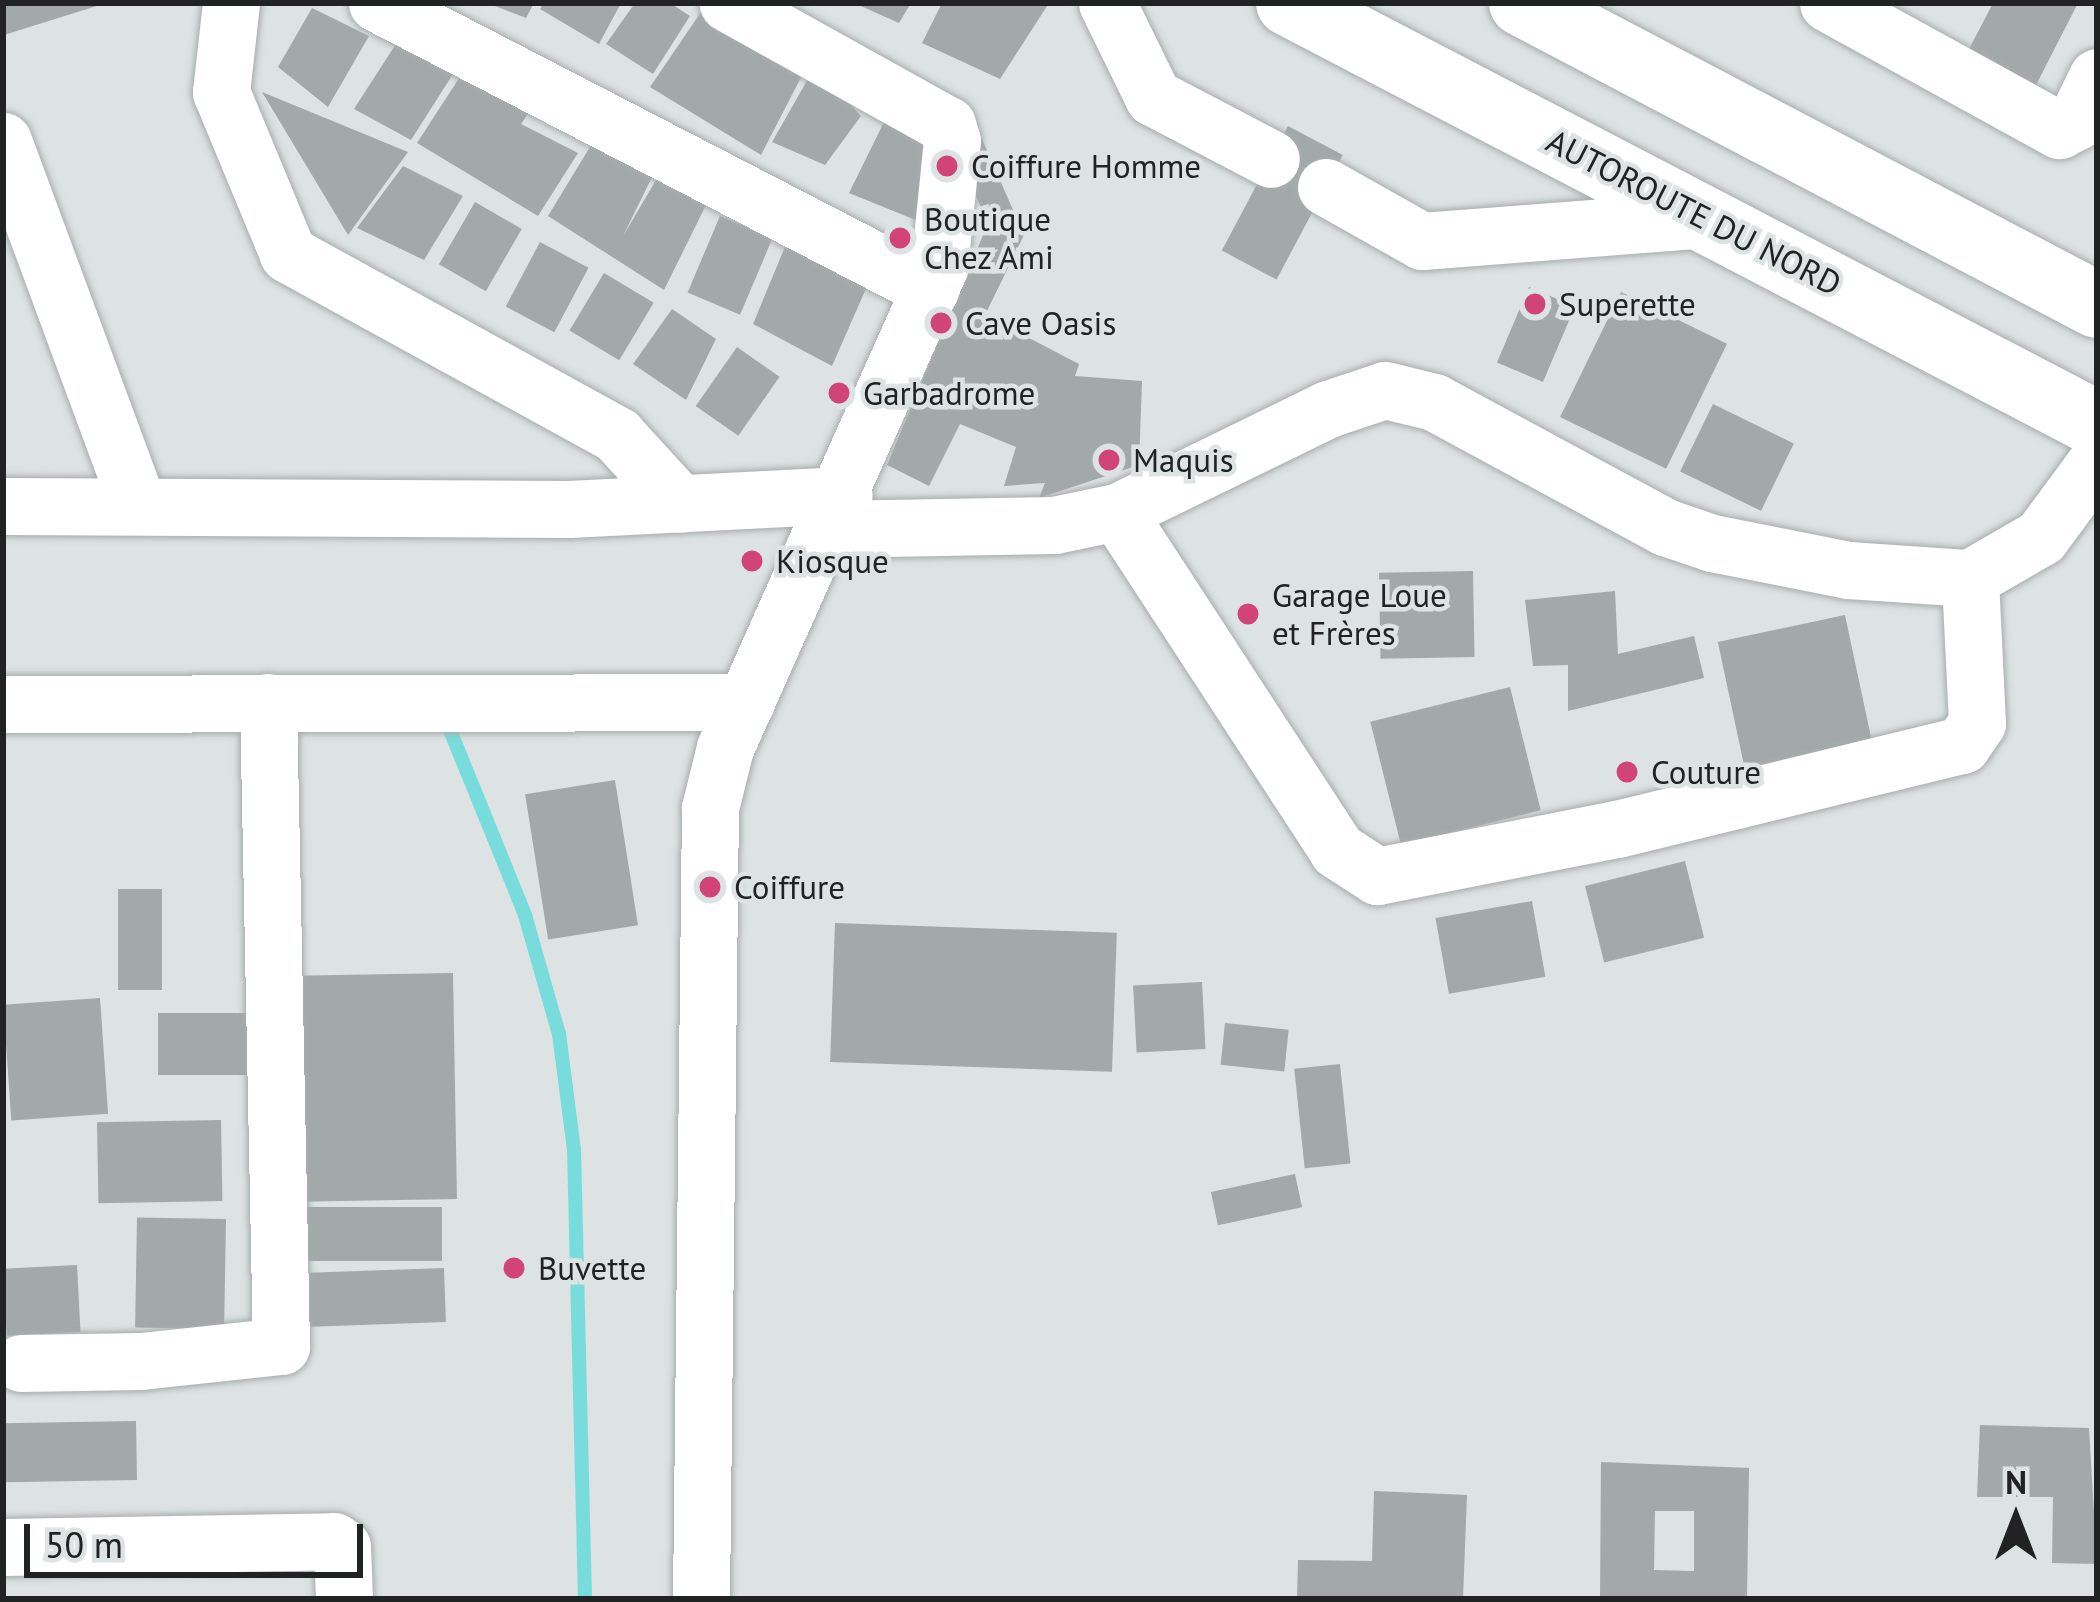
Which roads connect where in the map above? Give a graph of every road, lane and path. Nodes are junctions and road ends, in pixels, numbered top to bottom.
1 (231, 3) edge
2 (377, 3) edge
3 (728, 3) edge
4 (1107, 3) edge
5 (1289, 3) edge
6 (1522, 3) edge
7 (1828, 3) edge
8 (2097, 77) edge
9 (3, 144) edge
10 (1271, 159) dead end
11 (1325, 188) dead end
12 (1707, 219) junction
13 (930, 290) junction
14 (2097, 304) edge
15 (2097, 424) edge
16 (2097, 461) edge
17 (680, 504) junction
18 (137, 505) junction
19 (3, 506) edge
20 (836, 512) junction
21 (1117, 512) junction
22 (1970, 578) junction
23 (268, 702) junction
24 (746, 702) junction
25 (3, 704) edge
26 (21, 1363) dead end
27 (3, 1547) edge
28 (344, 1599) edge
29 (701, 1599) edge

1 - 17 street
2 - 13 street
3 - 13 street
4 - 10 street
5 - 12 highway, AUTOROUTE DU NORD
6 - 14 highway
7 - 8 street
9 - 18 street
11 - 12 street
12 - 15 highway, AUTOROUTE DU NORD
13 - 20 street
16 - 22 street
17 - 18 street
17 - 20 street
18 - 19 street
20 - 21 street
20 - 24 street
21 - 22 street
21 - 22 street
23 - 24 street
23 - 25 street
23 - 26 street
24 - 29 street
27 - 28 street

